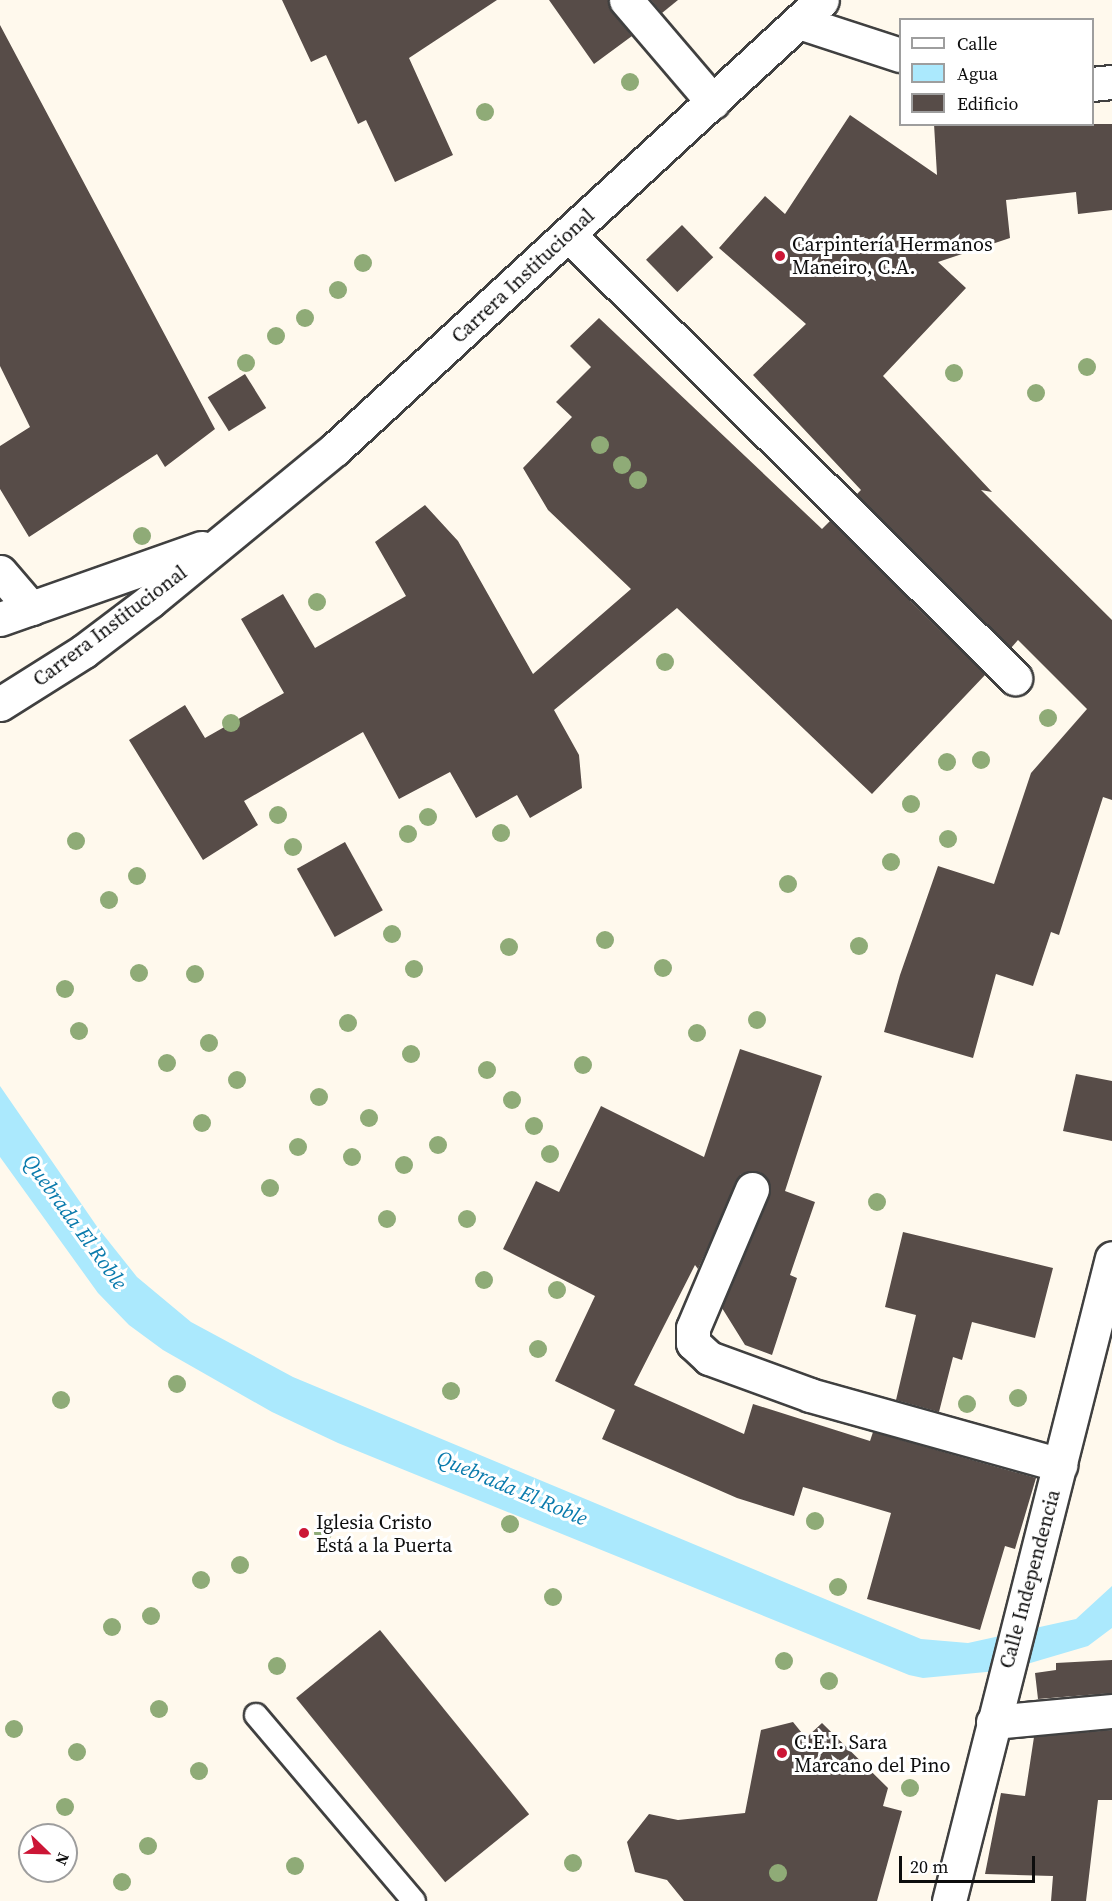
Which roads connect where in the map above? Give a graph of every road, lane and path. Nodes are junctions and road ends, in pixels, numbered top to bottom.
1 (626, 0) edge
2 (810, 11) edge
3 (899, 55) edge
4 (1112, 82) edge
5 (1094, 84) edge
6 (713, 102) junction
7 (569, 235) junction
8 (218, 543) junction
9 (0, 572) edge
10 (31, 608) junction
11 (0, 619) edge
12 (1015, 678) dead end
13 (0, 704) edge
14 (752, 1189) dead end
15 (1110, 1273) edge
16 (1060, 1465) junction
17 (1112, 1711) edge
18 (256, 1715) dead end
19 (993, 1722) junction
20 (414, 1901) edge
21 (950, 1901) edge

1 - 6 street
2 - 3 street
2 - 6 street, Carrera Institucional
4 - 5 street
6 - 7 street, Carrera Institucional
7 - 8 street, Carrera Institucional
7 - 12 street
8 - 10 street, Carrera Institucional
8 - 13 street, Carrera Institucional
9 - 10 street
10 - 11 street, Carrera Institucional
14 - 16 street
15 - 16 street, Calle Independencia
16 - 19 street, Calle Independencia
17 - 19 street
18 - 20 lane
19 - 21 street, Calle Independencia

